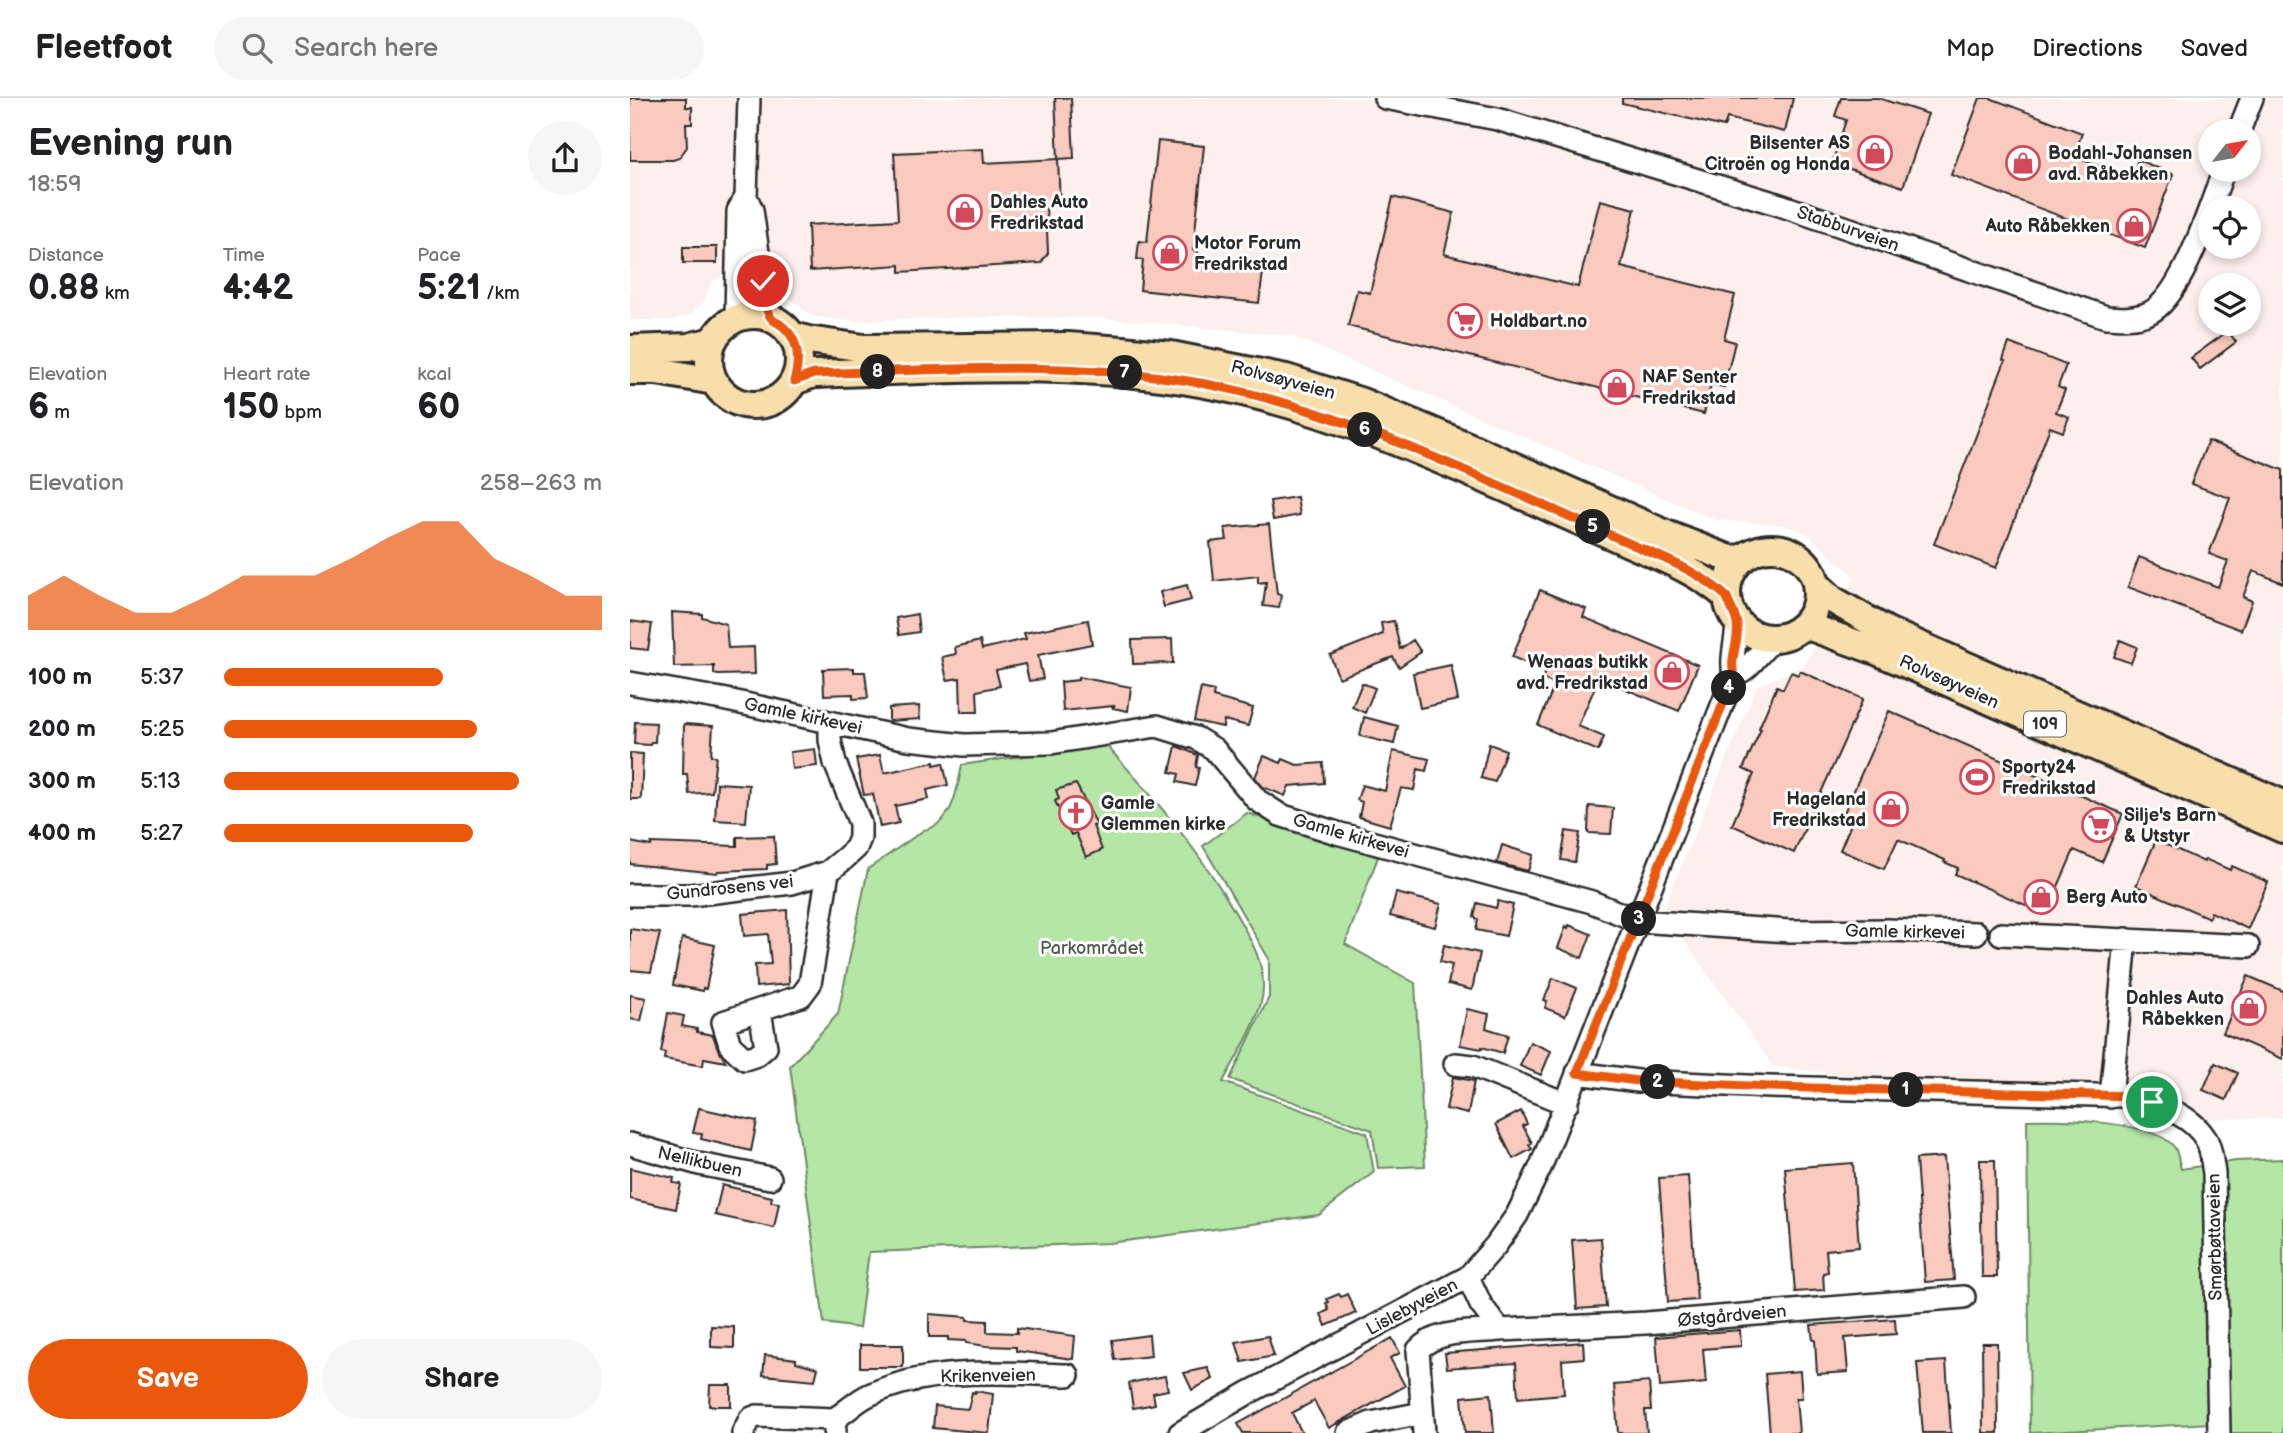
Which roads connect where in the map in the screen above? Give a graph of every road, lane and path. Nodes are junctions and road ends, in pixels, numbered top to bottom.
1 (749, 98) edge
2 (1385, 98) edge
3 (2252, 98) edge
4 (2244, 119) edge
5 (2219, 182) edge
6 (746, 197) junction
7 (736, 318) junction
8 (771, 318) junction
9 (791, 335) junction
10 (713, 341) junction
11 (630, 349) edge
12 (630, 372) edge
13 (714, 381) junction
14 (794, 381) junction
15 (1744, 558) junction
16 (1817, 585) junction
17 (1727, 597) junction
18 (1737, 622) junction
19 (1805, 625) junction
20 (1776, 638) junction
21 (1734, 676) junction
22 (630, 683) edge
23 (830, 722) junction
24 (2283, 804) edge
25 (2283, 829) edge
26 (828, 872) junction
27 (630, 895) edge
28 (1638, 920) junction
29 (1976, 933) dead end
30 (2001, 934) dead end
31 (2126, 939) junction
32 (2248, 946) dead end
33 (760, 1011) dead end
34 (1455, 1064) dead end
35 (1577, 1073) junction
36 (2111, 1097) junction
37 (1567, 1104) junction
38 (630, 1144) edge
39 (770, 1178) dead end
40 (1468, 1277) junction
41 (1964, 1297) dead end
42 (1500, 1330) junction
43 (1068, 1375) dead end
44 (1423, 1423) edge
45 (1400, 1425) edge
46 (834, 1426) edge
47 (743, 1433) edge
48 (1180, 1433) edge
49 (1348, 1433) edge
50 (2219, 1433) edge

1 - 6 street
2 - 5 street, Stabburveien
3 - 4 street
6 - 7 street
6 - 8 street
7 - 8 main road
7 - 10 main road
8 - 9 main road, 109
9 - 14 main road
9 - 15 main road, Rolvsøyveien / 109
10 - 11 main road
10 - 13 main road
12 - 13 main road
13 - 14 main road
14 - 17 main road, Rolvsøyveien
15 - 16 main road, 109
15 - 17 main road
16 - 19 main road
16 - 24 main road, Rolvsøyveien / 109
17 - 18 main road
18 - 20 main road
18 - 21 street, Lislebyveien
19 - 20 main road
19 - 25 main road, Rolvsøyveien / 109
20 - 21 street, Lislebyveien
21 - 28 street, Lislebyveien
22 - 23 street, Gamle kirkevei
23 - 26 street, Gundrosens vei
23 - 28 street, Gamle kirkevei
26 - 27 street, Gundrosens vei
26 - 33 street
28 - 29 street, Gamle kirkevei
28 - 35 street, Lislebyveien
30 - 31 street
31 - 32 street
31 - 36 street
34 - 37 street
35 - 36 street, Smørbøttaveien
35 - 37 street, Lislebyveien
36 - 50 street, Smørbøttaveien
37 - 40 street, Lislebyveien
38 - 39 street, Nellikbuen
40 - 42 street
40 - 48 street, Lislebyveien
41 - 42 street, Østgårdveien
42 - 44 street, Østgårdveien
43 - 46 street, Krikenveien
44 - 45 street
45 - 49 street
46 - 47 street

